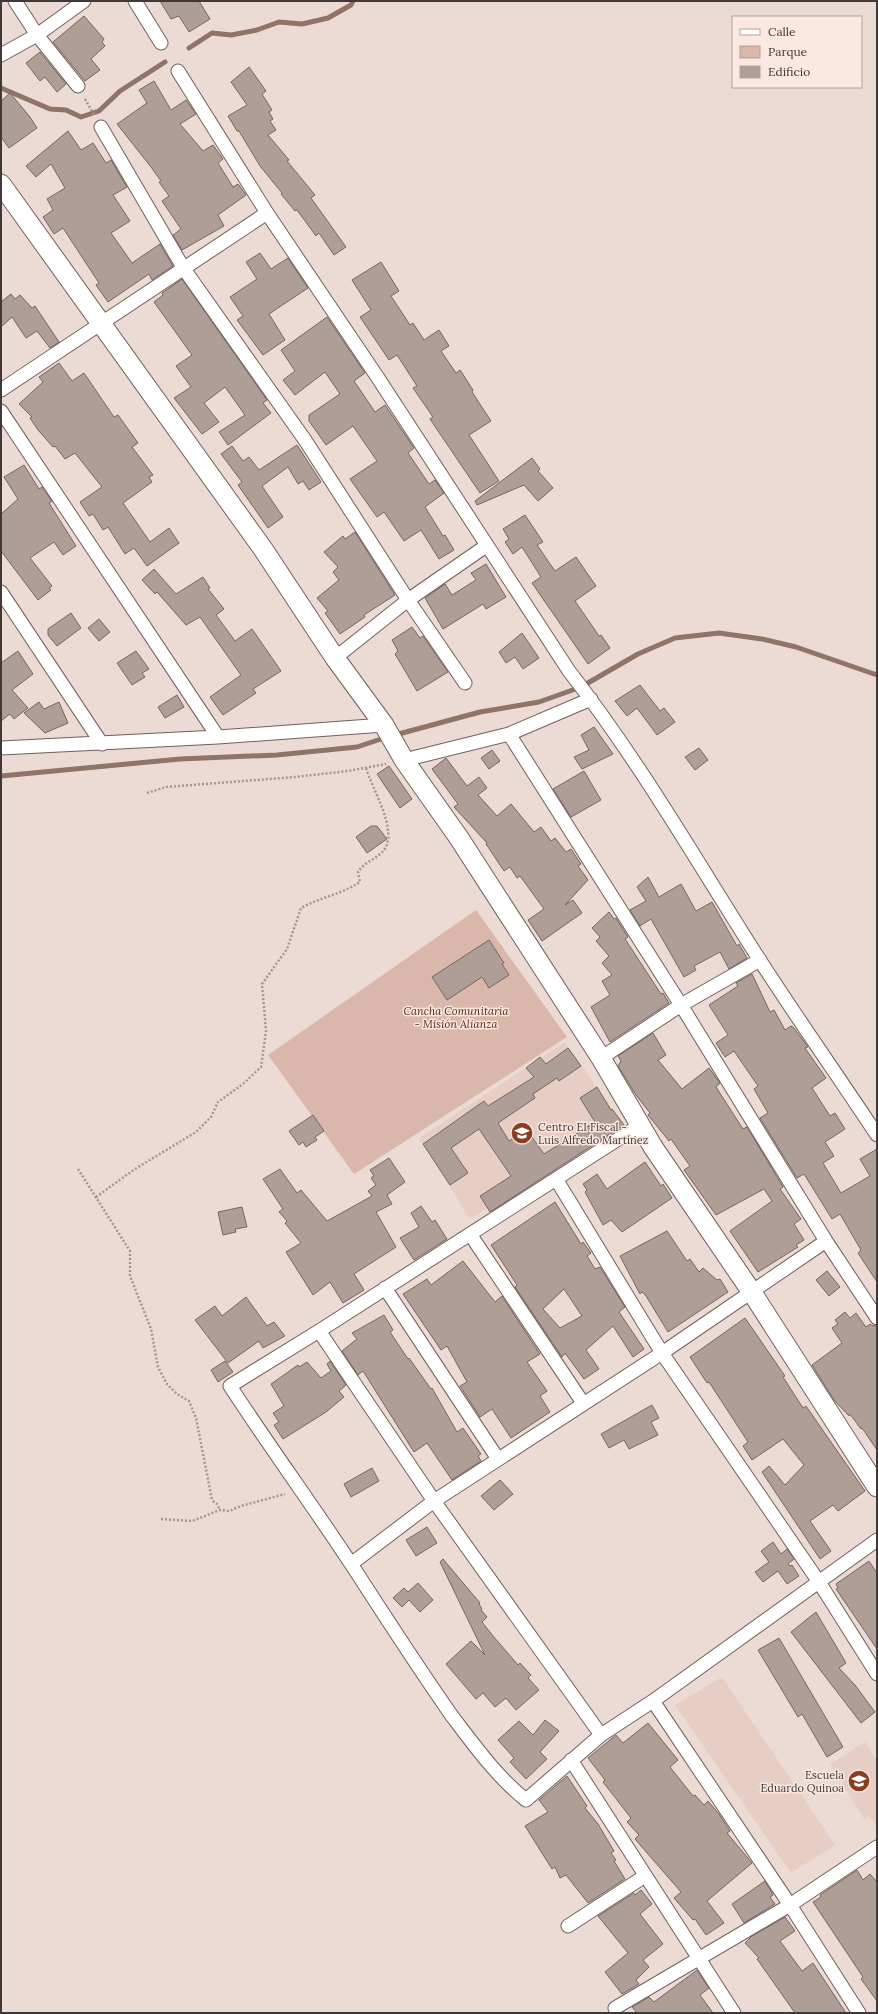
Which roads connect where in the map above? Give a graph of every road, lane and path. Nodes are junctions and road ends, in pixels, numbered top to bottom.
1 (15, 1) edge
2 (84, 1) edge
3 (135, 1) edge
4 (37, 34) junction
5 (161, 43) dead end
6 (1, 55) edge
7 (178, 71) dead end
8 (78, 86) joint
9 (101, 127) joint
10 (1, 184) edge
11 (267, 213) junction
12 (184, 268) junction
13 (100, 324) junction
14 (1, 390) edge
15 (1, 411) edge
16 (486, 546) junction
17 (1, 592) edge
18 (408, 600) junction
19 (335, 658) junction
20 (465, 683) dead end
21 (592, 699) junction
22 (384, 726) junction
23 (509, 734) junction
24 (218, 737) junction
25 (102, 744) junction
26 (1, 748) edge
27 (404, 760) junction
28 (366, 768) junction
29 (147, 793) dead end
30 (760, 960) junction
31 (681, 1005) junction
32 (601, 1058) junction
33 (640, 1125) junction
34 (877, 1135) edge
35 (78, 1169) dead end
36 (556, 1179) junction
37 (96, 1197) junction
38 (470, 1234) junction
39 (826, 1241) junction
40 (385, 1288) junction
41 (751, 1291) junction
42 (877, 1318) edge
43 (319, 1331) junction
44 (662, 1353) junction
45 (582, 1404) junction
46 (498, 1459) junction
47 (877, 1487) edge
48 (299, 1489) junction
49 (434, 1501) junction
50 (220, 1510) junction
51 (161, 1519) dead end
52 (877, 1540) edge
53 (351, 1564) junction
54 (819, 1582) junction
55 (877, 1674) edge
56 (653, 1701) junction
57 (601, 1735) junction
58 (571, 1760) junction
59 (875, 1852) edge
60 (645, 1876) junction
61 (790, 1905) junction
62 (568, 1926) dead end
63 (699, 1960) junction
64 (615, 2008) dead end
65 (734, 2013) edge
66 (859, 2013) edge

1 - 4 street
2 - 4 street
3 - 5 street
4 - 6 street
4 - 8 street
7 - 11 street
8 - 9 path
9 - 12 street
10 - 13 street
11 - 12 street
11 - 16 street
12 - 13 street
12 - 18 street
13 - 14 street
13 - 19 street
15 - 24 street
16 - 18 street
16 - 21 street
17 - 25 street
18 - 19 street
18 - 20 street
19 - 22 street
21 - 23 street
21 - 30 street
22 - 24 street
22 - 27 street
23 - 27 street
23 - 31 street
24 - 25 street
25 - 26 street
27 - 28 path
27 - 32 street
28 - 29 path
28 - 37 path
30 - 31 street
30 - 34 street
31 - 32 street
31 - 39 street
32 - 33 street
33 - 36 street
33 - 41 street
35 - 37 path
36 - 38 street
36 - 44 street
37 - 50 path
38 - 40 street
38 - 45 street
39 - 41 street
39 - 42 street
40 - 43 street
40 - 46 street
41 - 44 street
41 - 47 street
43 - 48 street
43 - 49 street
44 - 45 street
44 - 54 street
45 - 46 street
46 - 49 street
48 - 50 path
48 - 53 street
49 - 53 street
49 - 57 street
50 - 51 path
52 - 54 street
53 - 58 street
54 - 55 street
54 - 56 street
56 - 57 street
56 - 61 street
57 - 58 street
58 - 60 street
59 - 61 street
60 - 62 street
60 - 63 street
61 - 63 street
61 - 66 street
63 - 64 street
63 - 65 street

